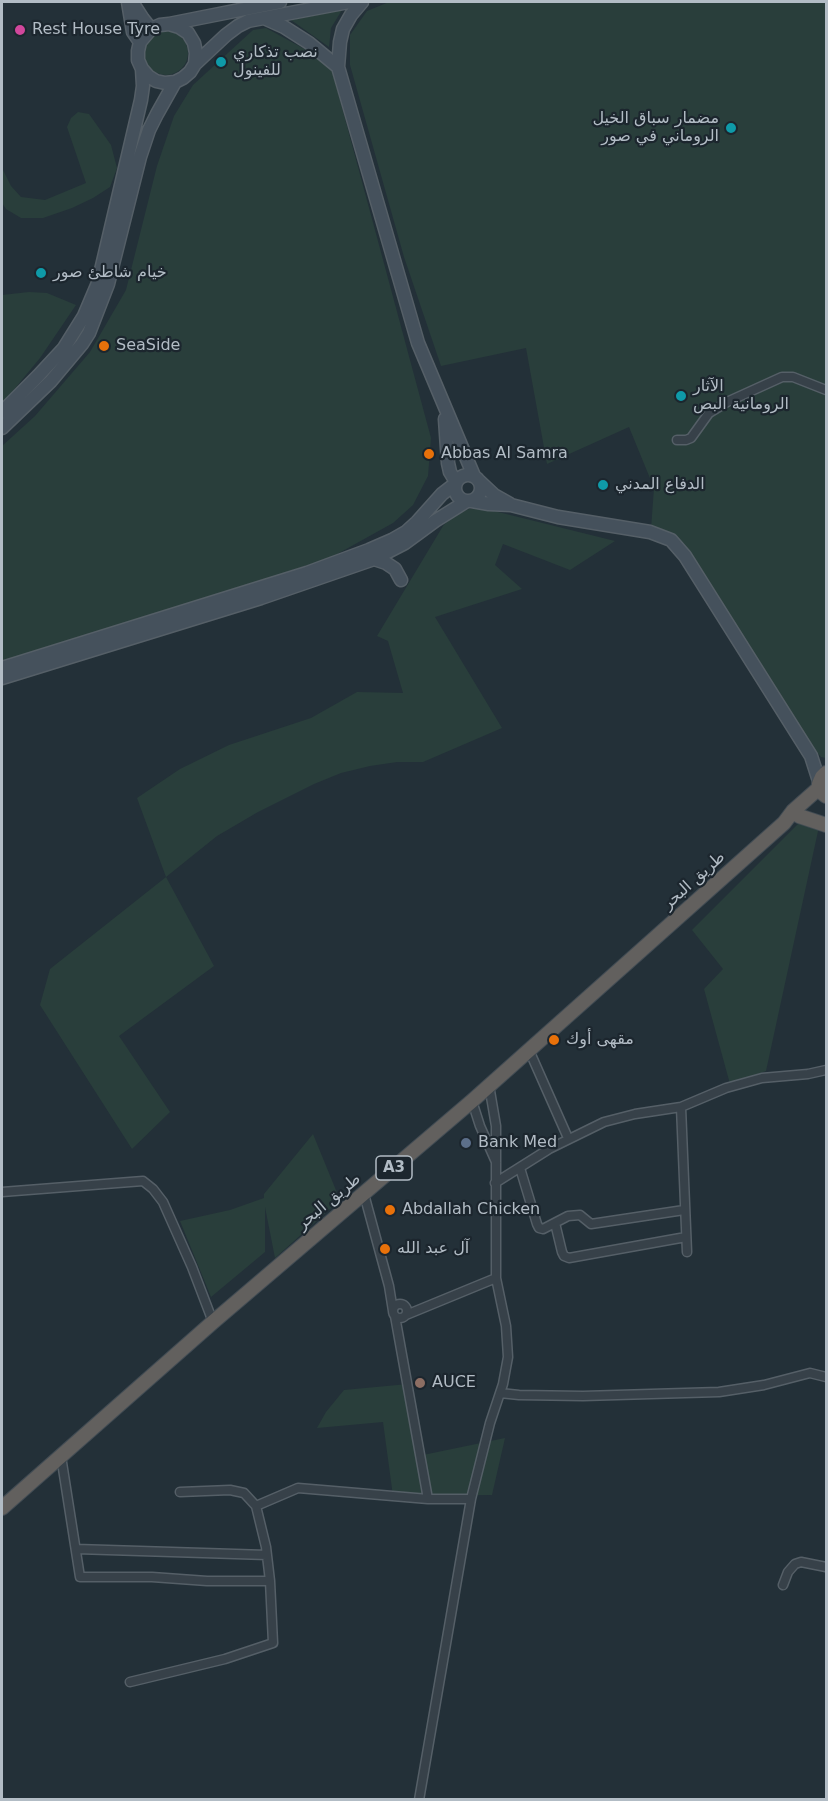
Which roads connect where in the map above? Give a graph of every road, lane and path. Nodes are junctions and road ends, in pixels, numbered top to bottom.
1 (128, 2) edge
2 (132, 2) edge
3 (280, 2) edge
4 (349, 2) edge
5 (362, 2) edge
6 (264, 18) junction
7 (169, 24) junction
8 (151, 29) junction
9 (140, 42) junction
10 (195, 64) junction
11 (338, 67) junction
12 (142, 69) junction
13 (175, 82) junction
14 (826, 390) edge
15 (443, 406) junction
16 (2, 412) edge
17 (2, 428) edge
18 (677, 440) dead end
19 (476, 478) junction
20 (455, 483) junction
21 (469, 501) junction
22 (511, 505) junction
23 (374, 559) junction
24 (345, 564) junction
25 (401, 580) dead end
26 (2, 668) edge
27 (2, 678) edge
28 (824, 784) edge
29 (799, 816) junction
30 (784, 823) junction
31 (826, 825) edge
32 (529, 1050) junction
33 (826, 1071) edge
34 (489, 1085) junction
35 (472, 1101) junction
36 (681, 1107) junction
37 (568, 1138) junction
38 (496, 1164) junction
39 (520, 1168) junction
40 (495, 1183) junction
41 (2, 1192) edge
42 (364, 1194) junction
43 (684, 1210) junction
44 (555, 1223) junction
45 (686, 1237) junction
46 (687, 1252) dead end
47 (496, 1278) junction
48 (401, 1312) junction
49 (213, 1322) junction
50 (826, 1377) edge
51 (500, 1393) junction
52 (61, 1456) junction
53 (180, 1492) dead end
54 (428, 1499) junction
55 (471, 1499) junction
56 (256, 1506) junction
57 (2, 1508) edge
58 (76, 1549) junction
59 (267, 1555) junction
60 (826, 1567) edge
61 (270, 1581) junction
62 (783, 1585) dead end
63 (130, 1682) dead end
64 (418, 1800) edge

1 - 9 main road
2 - 8 main road
3 - 7 main road
4 - 6 main road
5 - 11 main road
6 - 10 main road
6 - 11 main road
7 - 8 main road
7 - 10 main road
8 - 9 main road
9 - 12 main road
10 - 13 main road
11 - 15 main road
12 - 13 main road
12 - 16 main road
13 - 17 main road
14 - 18 street
15 - 19 main road
15 - 20 main road
19 - 20 main road
19 - 21 main road
19 - 22 main road
20 - 21 main road
20 - 24 main road
21 - 22 main road
21 - 23 main road
22 - 28 main road
23 - 24 main road
23 - 25 main road
24 - 26 main road
24 - 27 main road
28 - 29 highway, طريق البحر / A3
28 - 30 highway, طريق البحر / A3
29 - 30 highway, طريق البحر / A3
29 - 31 highway
30 - 32 highway, طريق البحر / A3
32 - 34 highway, طريق البحر / A3
32 - 37 street
33 - 36 street
34 - 35 highway, طريق البحر / A3
34 - 38 street
35 - 38 street
35 - 42 highway, طريق البحر / A3
36 - 37 street
36 - 43 street
37 - 39 street
38 - 40 street
39 - 40 street
39 - 44 street
40 - 47 street
41 - 49 street
42 - 48 street
42 - 49 highway, طريق البحر / A3
43 - 44 street
43 - 45 street
44 - 45 street
45 - 46 street
47 - 48 street
47 - 51 street
48 - 54 street
49 - 52 highway, طريق البحر / A3
50 - 51 street
51 - 55 street
52 - 57 highway, طريق البحر / A3
52 - 58 street
53 - 56 street
54 - 55 street
54 - 56 street
55 - 64 street
56 - 59 street
58 - 59 street
58 - 61 street
59 - 61 street
60 - 62 street
61 - 63 street

